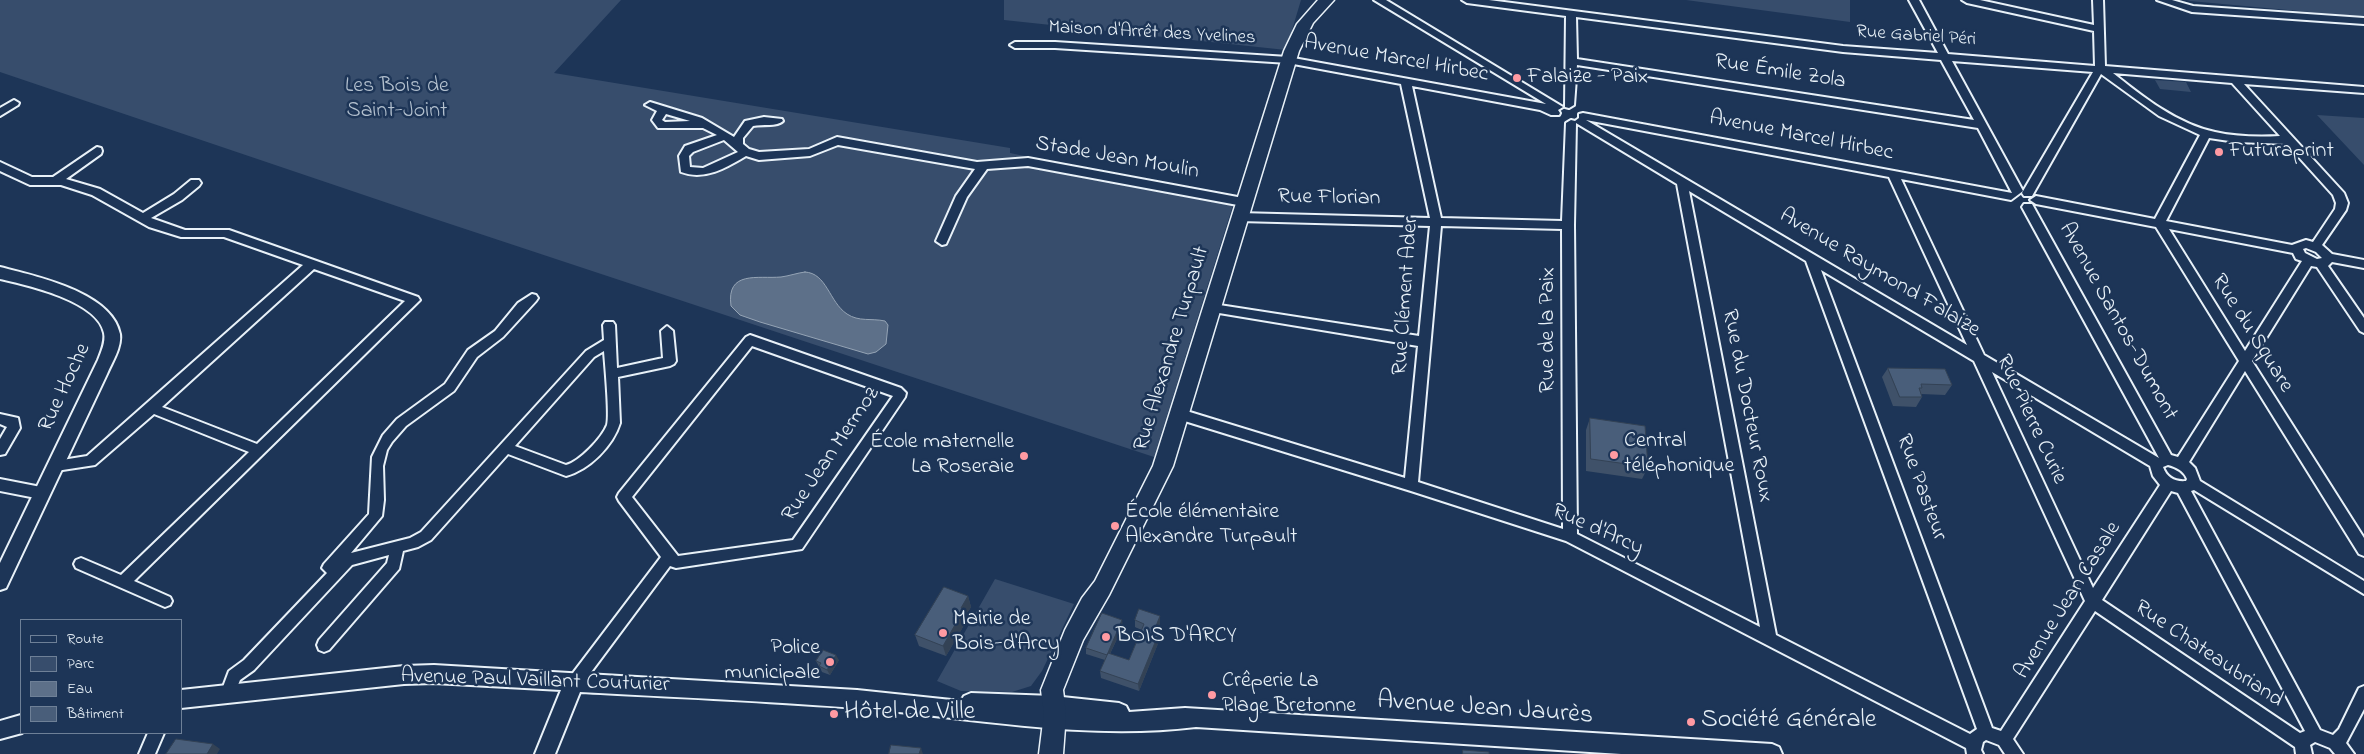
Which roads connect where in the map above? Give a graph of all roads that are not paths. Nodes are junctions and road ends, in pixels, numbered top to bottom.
1 (1378, 0) edge
2 (1467, 0) edge
3 (1914, 0) edge
4 (1967, 0) edge
5 (2098, 0) edge
6 (2162, 0) edge
7 (1324, 1) edge
8 (1571, 14) junction
9 (2364, 21) edge
10 (2099, 29) junction
11 (1015, 45) dead end
12 (1945, 57) junction
13 (1288, 60) junction
14 (1572, 61) junction
15 (2100, 68) junction
16 (2235, 80) junction
17 (1406, 82) junction
18 (2364, 90) edge
19 (14, 103) dead end
20 (650, 106) dead end
21 (1561, 108) junction
22 (663, 110) junction
23 (0, 113) edge
24 (1578, 120) junction
25 (778, 121) dead end
26 (705, 124) junction
27 (1981, 125) junction
28 (2206, 133) junction
29 (726, 136) junction
30 (2289, 140) junction
31 (741, 149) junction
32 (97, 151) dead end
33 (984, 165) junction
34 (0, 166) edge
35 (1894, 175) junction
36 (55, 181) junction
37 (1682, 182) junction
38 (195, 183) dead end
39 (2024, 197) junction
40 (1241, 210) junction
41 (143, 218) junction
42 (1436, 221) junction
43 (2159, 224) junction
44 (1568, 225) junction
45 (942, 241) dead end
46 (2316, 246) junction
47 (2297, 250) junction
48 (1811, 258) junction
49 (2319, 260) junction
50 (312, 264) junction
51 (2364, 264) edge
52 (0, 273) edge
53 (532, 298) dead end
54 (1213, 308) junction
55 (609, 325) dead end
56 (2364, 328) edge
57 (667, 331) dead end
58 (610, 342) junction
59 (1425, 342) junction
60 (1977, 356) junction
61 (2244, 361) junction
62 (611, 374) junction
63 (152, 408) junction
64 (1180, 414) junction
65 (0, 419) edge
66 (505, 448) junction
67 (0, 450) edge
68 (259, 450) junction
69 (2162, 462) junction
70 (2181, 464) junction
71 (56, 466) junction
72 (2168, 484) junction
73 (0, 485) edge
74 (1411, 485) junction
75 (2188, 485) junction
76 (41, 493) junction
77 (1570, 537) junction
78 (397, 547) junction
79 (2364, 550) edge
80 (669, 558) junction
81 (81, 564) dead end
82 (0, 582) edge
83 (123, 582) junction
84 (2364, 588) edge
85 (165, 601) dead end
86 (2092, 601) junction
87 (1769, 638) junction
88 (324, 645) dead end
89 (234, 676) junction
90 (575, 682) junction
91 (2364, 693) edge
92 (227, 694) junction
93 (182, 699) edge
94 (1053, 713) junction
95 (20, 724) edge
96 (0, 730) edge
97 (1986, 733) junction
98 (156, 734) edge
99 (2004, 740) junction
100 (2307, 744) edge
101 (2341, 748) edge
102 (1974, 749) edge
103 (147, 754) edge
104 (545, 754) edge
105 (1051, 754) edge
106 (1772, 754) edge
107 (2016, 754) edge

1 - 21 street
2 - 8 street, Rue Gabriel Péri
3 - 12 street, Avenue Santos-Dumont
4 - 10 street
5 - 10 street
6 - 9 street
7 - 13 main road, Rue Alexandre Turpault
8 - 12 street, Rue Gabriel Péri
8 - 14 street
10 - 15 street
11 - 13 street, Maison d'Arrêt des Yvelines
12 - 15 street, Rue Gabriel Péri
12 - 27 street, Avenue Santos-Dumont
13 - 17 street, Avenue Marcel Hirbec
13 - 40 main road, Rue Alexandre Turpault
14 - 21 street
14 - 27 street, Rue Émile Zola
15 - 16 street, Rue Gabriel Péri
15 - 28 street
15 - 39 street
16 - 18 street, Rue Gabriel Péri
16 - 30 street
17 - 21 street, Avenue Marcel Hirbec
17 - 42 street, Rue Clément Ader
19 - 23 street
20 - 22 street
21 - 24 street
21 - 24 street
22 - 26 street
22 - 26 street
24 - 35 street, Avenue Marcel Hirbec
24 - 37 street, Avenue Raymond Falaize
24 - 44 street, Rue de la Paix
25 - 31 street
26 - 29 street
27 - 39 street, Avenue Santos-Dumont
28 - 30 street
28 - 43 street
29 - 31 street
29 - 31 street
30 - 46 street
31 - 33 street, Stade Jean Moulin
32 - 36 street
33 - 40 street, Stade Jean Moulin
33 - 45 street
34 - 36 street
35 - 39 street, Avenue Marcel Hirbec
35 - 60 street, Rue Pierre Curie
36 - 41 street
37 - 48 street, Avenue Raymond Falaize
37 - 87 street, Rue du Docteur Roux
38 - 41 street
39 - 43 street, Avenue Marcel Hirbec
39 - 69 street, Avenue Santos-Dumont
40 - 42 street, Rue Florian
40 - 54 main road, Rue Alexandre Turpault
41 - 50 street
42 - 44 street, Rue Florian
42 - 59 street, Rue Clément Ader
43 - 47 street, Avenue Marcel Hirbec
43 - 61 street, Rue du Square
44 - 77 street, Rue de la Paix
46 - 47 street
46 - 49 street
47 - 49 street
48 - 60 street, Avenue Raymond Falaize
48 - 97 street, Rue Pasteur
49 - 51 street
49 - 56 street
49 - 61 street
50 - 63 street
50 - 68 street
52 - 71 street, Rue Hoche
53 - 89 street
54 - 59 street
54 - 64 main road, Rue Alexandre Turpault
55 - 58 street
57 - 62 street
58 - 62 street
58 - 66 street
59 - 74 street, Rue Clément Ader
60 - 69 street, Avenue Raymond Falaize
60 - 86 street, Rue Pierre Curie
61 - 70 street
61 - 79 street, Rue du Square
62 - 66 street
63 - 68 street
63 - 71 street
64 - 74 street, Rue d'Arcy
64 - 94 main road, Rue Alexandre Turpault
65 - 67 street
66 - 78 street
68 - 83 street
69 - 70 street
69 - 72 street, Avenue Santos-Dumont
70 - 75 street
71 - 76 street, Rue Hoche
72 - 75 street
72 - 86 street, Avenue Jean Casale
73 - 76 street
74 - 77 street, Rue d'Arcy
75 - 84 street
75 - 100 street
76 - 82 street, Rue Hoche
77 - 87 street, Rue d'Arcy
78 - 88 street
78 - 89 street
80 - 80 street, Rue Jean Mermoz
80 - 90 street
81 - 83 street
83 - 85 street
86 - 99 street, Avenue Jean Casale
86 - 100 street, Rue Chateaubriand
87 - 102 street, Rue d'Arcy
89 - 92 street
90 - 92 street, Avenue Paul Vaillant Couturier
90 - 94 street, Avenue Paul Vaillant Couturier
90 - 104 street
91 - 101 street
92 - 93 street, Avenue Paul Vaillant Couturier
94 - 105 main road, Rue Alexandre Turpault
94 - 106 street, Avenue Jean Jaurès
95 - 96 street
97 - 99 street
97 - 102 street
98 - 103 street
99 - 107 street
100 - 101 street

